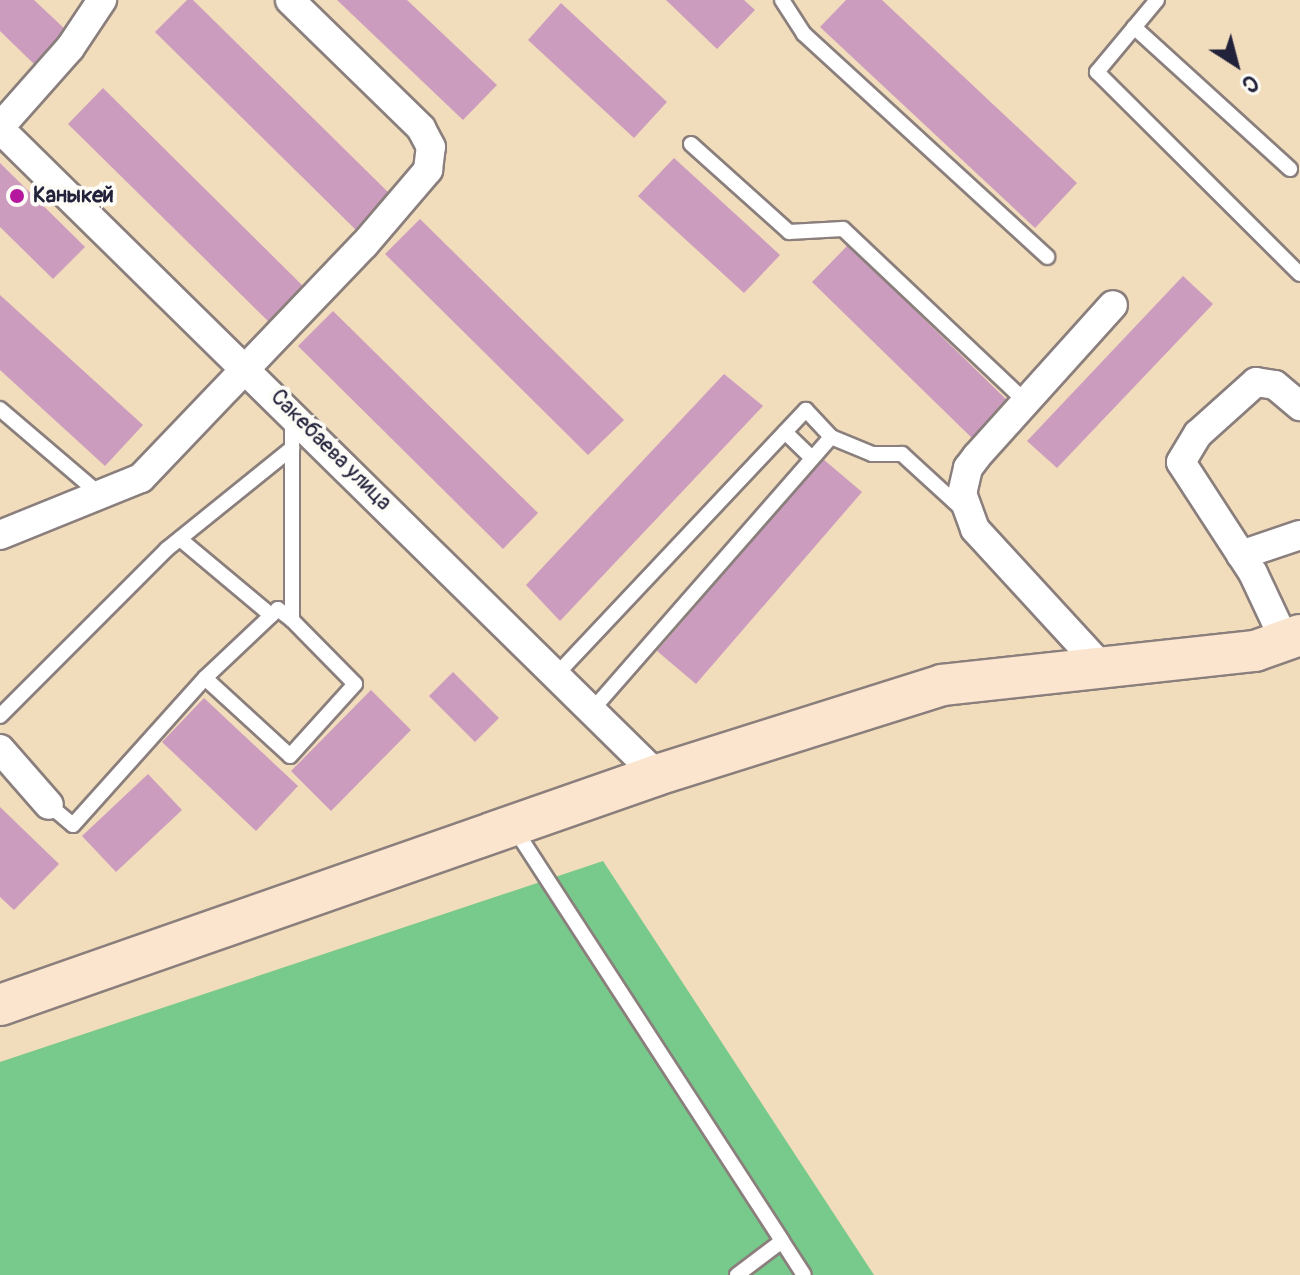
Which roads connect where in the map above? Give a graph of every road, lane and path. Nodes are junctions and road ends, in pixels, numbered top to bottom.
1 (290, 0) edge
2 (1157, 0) edge
3 (790, 3) edge
4 (93, 4) edge
5 (1134, 27) junction
6 (0, 128) edge
7 (691, 144) dead end
8 (1290, 169) dead end
9 (1047, 257) dead end
10 (1300, 274) edge
11 (1113, 305) dead end
12 (246, 366) junction
13 (1026, 402) junction
14 (1300, 406) edge
15 (0, 409) edge
16 (292, 412) junction
17 (785, 432) junction
18 (831, 437) junction
19 (292, 448) junction
20 (812, 458) junction
21 (102, 496) junction
22 (965, 512) junction
23 (0, 535) edge
24 (1300, 535) edge
25 (180, 539) junction
26 (1241, 555) junction
27 (271, 615) junction
28 (292, 620) junction
29 (1293, 638) edge
30 (1099, 664) junction
31 (557, 674) junction
32 (205, 678) junction
33 (593, 709) junction
34 (0, 716) edge
35 (0, 749) edge
36 (657, 775) junction
37 (49, 805) joint
38 (513, 826) junction
39 (0, 1005) edge
40 (782, 1241) junction
41 (737, 1275) edge
42 (804, 1275) edge

1 - 12 street
2 - 5 lane
3 - 9 lane
4 - 6 street
5 - 8 lane
5 - 10 lane
6 - 12 street, Сакебаева улица
7 - 13 lane
11 - 13 street
12 - 16 street, Сакебаева улица
12 - 21 street
13 - 22 street
14 - 26 street
15 - 21 lane
16 - 19 lane
16 - 31 street, Сакебаева улица
17 - 18 lane
17 - 20 lane
17 - 31 lane
18 - 20 lane
18 - 22 lane
19 - 25 lane
19 - 28 lane
20 - 33 lane
21 - 23 street
22 - 30 street
24 - 26 street
25 - 27 lane
25 - 34 lane
26 - 29 street
27 - 28 lane
27 - 32 lane
28 - 32 lane
29 - 30 street
30 - 36 street
31 - 33 street, Сакебаева улица
32 - 37 lane
33 - 36 street, Сакебаева улица
35 - 37 street
36 - 38 street
38 - 39 street
38 - 40 lane
40 - 41 lane
40 - 42 lane

